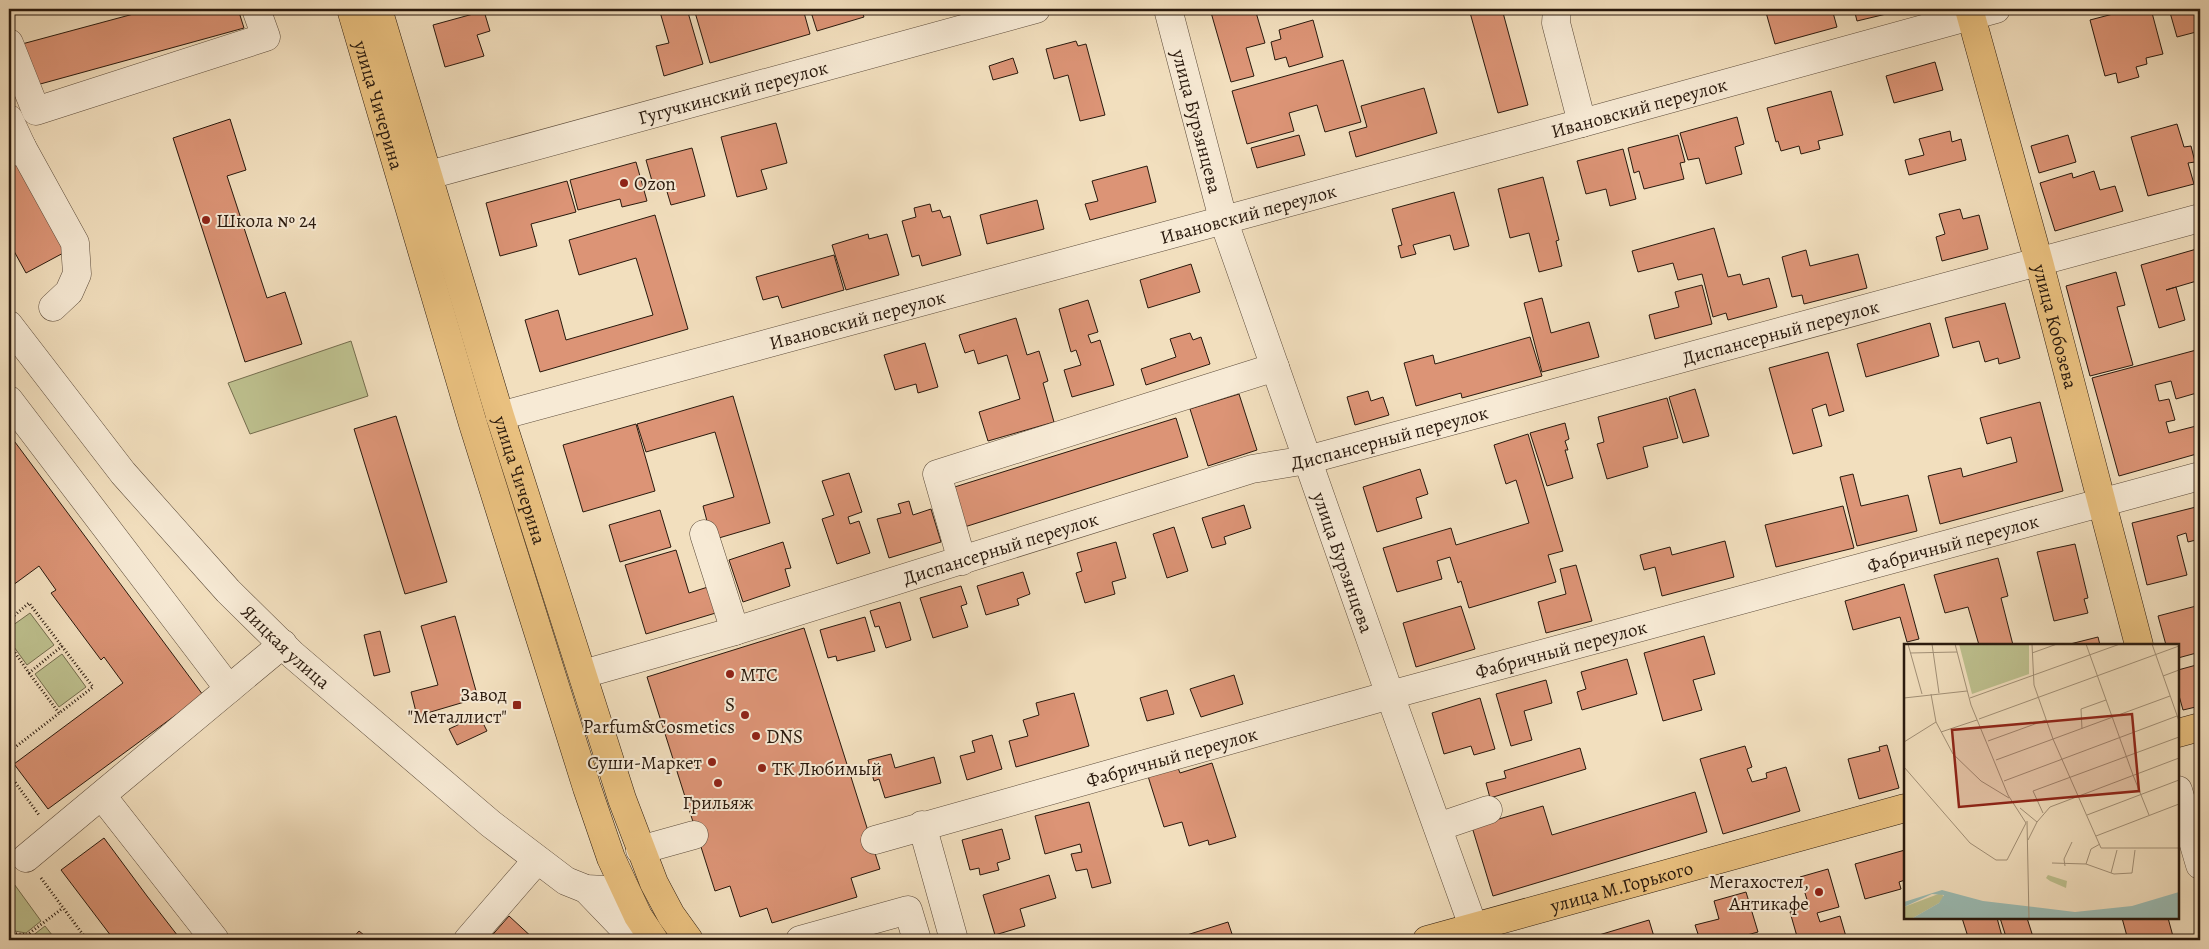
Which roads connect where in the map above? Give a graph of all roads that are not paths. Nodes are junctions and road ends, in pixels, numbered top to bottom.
1 (256, 9) edge
2 (351, 9) edge
3 (378, 9) edge
4 (1036, 9) edge
5 (1168, 9) edge
6 (1557, 9) edge
7 (1979, 11) edge
8 (9, 43) edge
9 (9, 118) edge
10 (1582, 123) junction
11 (16, 150) edge
12 (429, 175) junction
13 (2200, 218) edge
14 (1223, 220) junction
15 (2039, 262) junction
16 (53, 307) dead end
17 (9, 325) edge
18 (1275, 368) junction
19 (9, 400) edge
20 (500, 416) junction
21 (1307, 460) junction
22 (2200, 476) edge
23 (2103, 502) junction
24 (704, 534) dead end
25 (962, 561) junction
26 (735, 631) junction
27 (283, 644) junction
28 (2139, 644) edge
29 (583, 674) junction
30 (229, 689) junction
31 (1390, 695) junction
32 (2200, 727) edge
33 (2179, 733) edge
34 (2179, 793) edge
35 (102, 796) junction
36 (1904, 808) edge
37 (1488, 810) dead end
38 (922, 825) junction
39 (1438, 827) junction
40 (694, 835) dead end
41 (874, 840) dead end
42 (640, 850) junction
43 (26, 858) road end
44 (537, 860) junction
45 (2200, 865) edge
46 (624, 888) junction
47 (586, 889) junction
48 (1476, 933) edge
49 (215, 940) edge
50 (468, 940) edge
51 (635, 940) edge
52 (654, 940) edge
53 (689, 940) edge
54 (800, 940) edge
55 (917, 940) edge
56 (954, 940) edge
57 (1427, 940) edge

1 - 8 street
2 - 46 main road, улица Чичерина
3 - 12 main road, улица Чичерина
4 - 12 street, Гугучкинский переулок
5 - 14 street, улица Бурзянцева
6 - 10 street
7 - 10 street, Ивановский переулок
7 - 15 main road, улица Кобозева
9 - 11 street
10 - 14 street, Ивановский переулок
11 - 16 street
12 - 20 main road, улица Чичерина
13 - 15 street, Диспансерный переулок
14 - 18 street, улица Бурзянцева
14 - 20 street, Ивановский переулок
15 - 21 street, Диспансерный переулок
15 - 23 main road, улица Кобозева
17 - 27 street, Яицкая улица
18 - 21 street, улица Бурзянцева
18 - 25 street
19 - 30 street
20 - 29 main road, улица Чичерина
21 - 25 street, Диспансерный переулок
21 - 31 street, улица Бурзянцева
22 - 23 street, Фабричный переулок
23 - 28 main road, улица Кобозева
23 - 31 street, Фабричный переулок
24 - 26 street
25 - 26 street, Диспансерный переулок
26 - 29 street, Диспансерный переулок
27 - 30 street
27 - 44 street, Яицкая улица
29 - 42 main road, улица Чичерина
30 - 35 street
31 - 38 street, Фабричный переулок
31 - 39 street, улица Бурзянцева
32 - 33 main road
34 - 45 street
35 - 43 street
35 - 49 street
36 - 48 main road, улица М.Горького
37 - 39 street
38 - 41 street, Фабричный переулок
38 - 56 street
39 - 48 street, улица Бурзянцева
40 - 42 street
42 - 53 main road, улица Чичерина
44 - 47 street, Яицкая улица
44 - 50 street
46 - 47 street, Яицкая улица
46 - 52 main road, улица Чичерина
47 - 51 street
48 - 57 main road, улица М.Горького
54 - 55 street

